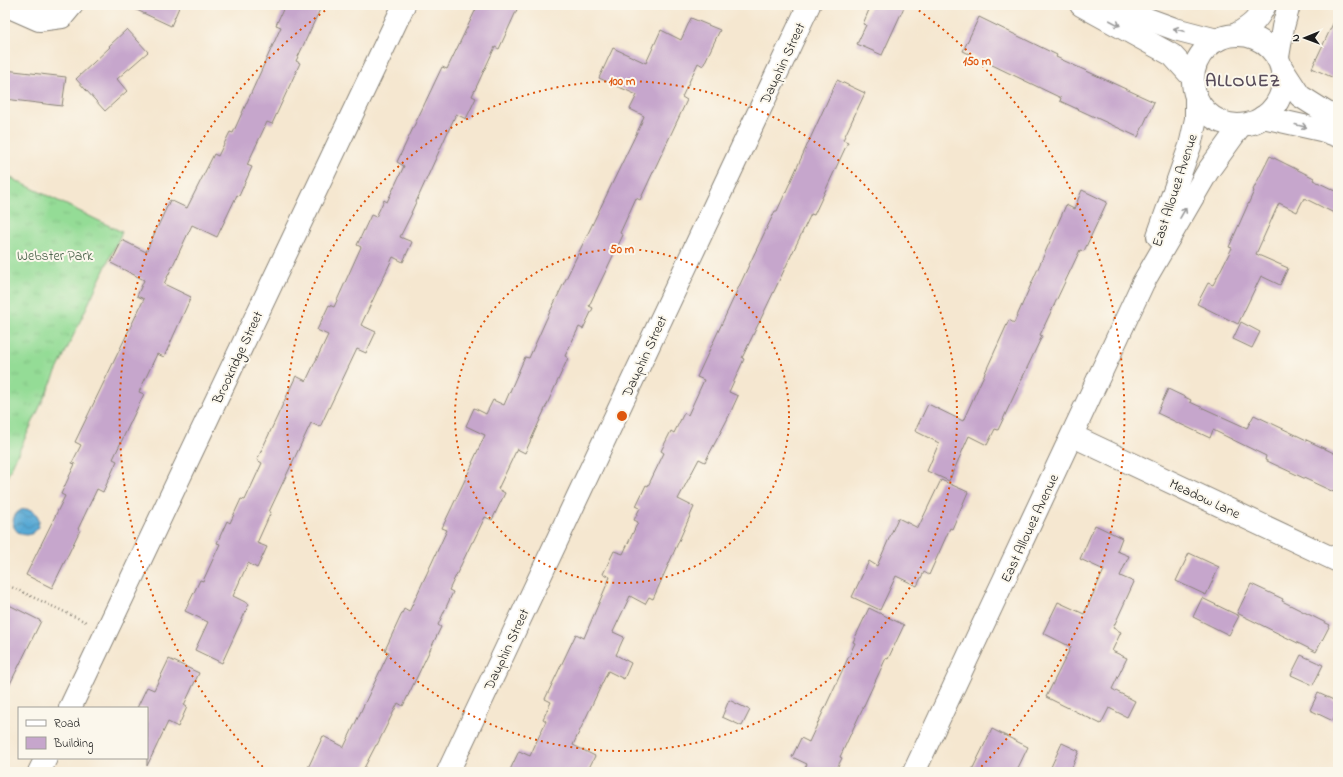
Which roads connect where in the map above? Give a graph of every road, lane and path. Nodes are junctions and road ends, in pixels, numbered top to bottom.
1 (72, 5) edge
2 (404, 5) edge
3 (809, 5) edge
4 (1081, 5) edge
5 (1109, 5) edge
6 (1265, 5) edge
7 (1289, 5) edge
8 (5, 6) edge
9 (1227, 37) junction
10 (1280, 64) junction
11 (1194, 86) junction
12 (1263, 117) junction
13 (1338, 120) edge
14 (1241, 125) junction
15 (1338, 136) edge
16 (1143, 283) junction
17 (1073, 436) junction
18 (1338, 561) edge
19 (5, 584) edge
20 (106, 632) junction
21 (70, 707) edge
22 (46, 759) edge
23 (39, 772) edge
24 (448, 772) edge
25 (914, 772) edge

1 - 8 street
2 - 20 street, Brookridge Street
3 - 24 street, Dauphin Street
4 -> 11 street
9 -> 5 street
6 - 9 street
7 - 10 street
9 - 10 street
9 - 11 street
10 - 12 street
10 - 13 street
11 - 14 street
11 - 16 street, East Allouez Avenue
12 - 14 street
12 -> 15 street
16 -> 14 street, East Allouez Avenue
16 - 17 street, East Allouez Avenue
17 - 18 street, Meadow Lane
17 - 25 street, East Allouez Avenue
19 - 20 path
20 - 21 street, Brookridge Street
22 - 23 street

